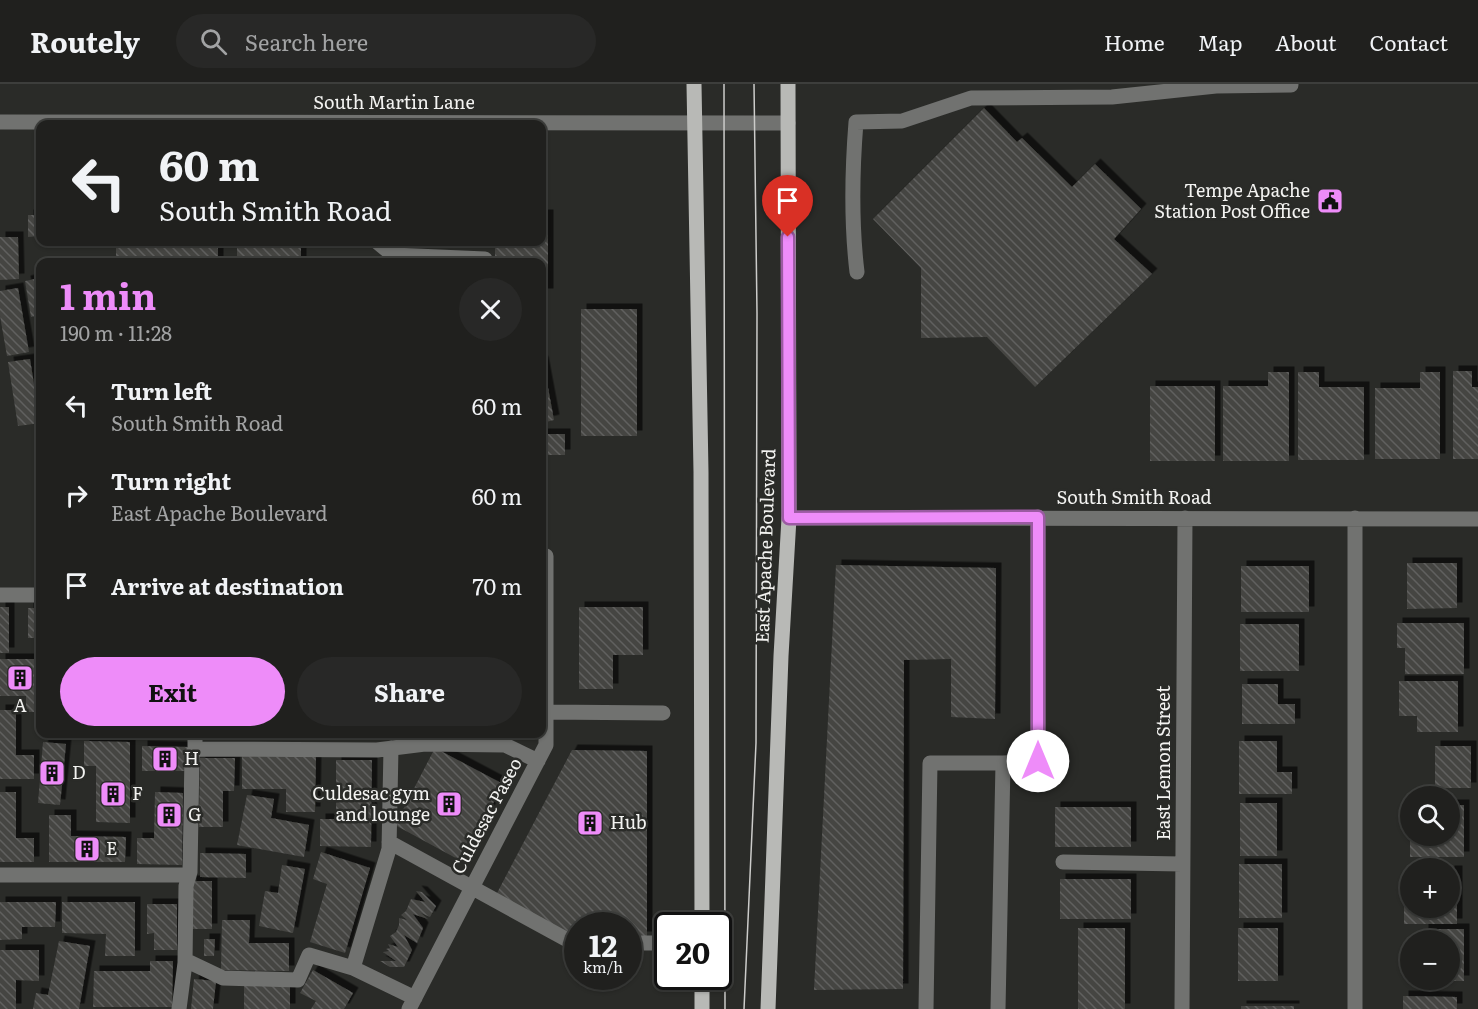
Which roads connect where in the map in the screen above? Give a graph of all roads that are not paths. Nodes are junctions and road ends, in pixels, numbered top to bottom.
1 (694, 84) edge
2 (788, 84) edge
3 (1291, 85) edge
4 (0, 122) edge
5 (36, 122) edge
6 (788, 123) junction
7 (546, 124) edge
8 (695, 124) junction
9 (382, 246) edge
10 (462, 258) edge
11 (857, 272) dead end
12 (1038, 517) junction
13 (789, 518) junction
14 (1185, 518) junction
15 (1355, 518) junction
16 (1478, 519) edge
17 (546, 556) dead end
18 (0, 595) edge
19 (36, 595) edge
20 (546, 712) junction
21 (663, 713) dead end
22 (195, 741) edge
23 (391, 748) junction
24 (538, 761) junction
25 (1003, 763) junction
26 (389, 842) junction
27 (1063, 862) dead end
28 (1182, 864) junction
29 (0, 875) edge
30 (189, 875) junction
31 (471, 887) junction
32 (702, 912) edge
33 (564, 938) edge
34 (185, 960) junction
35 (353, 968) junction
36 (702, 990) edge
37 (412, 1003) edge
38 (178, 1009) edge
39 (702, 1009) edge
40 (768, 1009) edge
41 (926, 1009) edge
42 (998, 1009) edge
43 (1182, 1009) edge
44 (1355, 1009) edge

1 - 8 main road
2 - 6 main road, East Apache Boulevard
3 - 11 street
4 - 5 street, South Martin Lane
6 - 8 street, South Martin Lane
6 - 13 main road, East Apache Boulevard
7 - 8 street, South Martin Lane
8 - 32 main road
9 - 10 street
12 - 13 street, South Smith Road
12 - 14 street, South Smith Road
12 - 25 street
13 - 40 main road, East Apache Boulevard
14 - 15 street, South Smith Road
14 - 28 street, East Lemon Street
15 - 16 street, South Smith Road
15 - 44 street
17 - 20 street, Culdesac Paseo
18 - 19 street
20 - 21 street
20 - 24 street, Culdesac Paseo
22 - 23 street
22 - 30 street
23 - 24 street
23 - 26 street
24 - 31 street, Culdesac Paseo
25 - 41 street
25 - 42 street
26 - 31 street
26 - 35 street
27 - 28 street
28 - 43 street, East Lemon Street
29 - 30 street
30 - 34 street
31 - 33 street
31 - 37 street, Culdesac Paseo
34 - 35 street
34 - 38 street
35 - 37 street
36 - 39 main road

